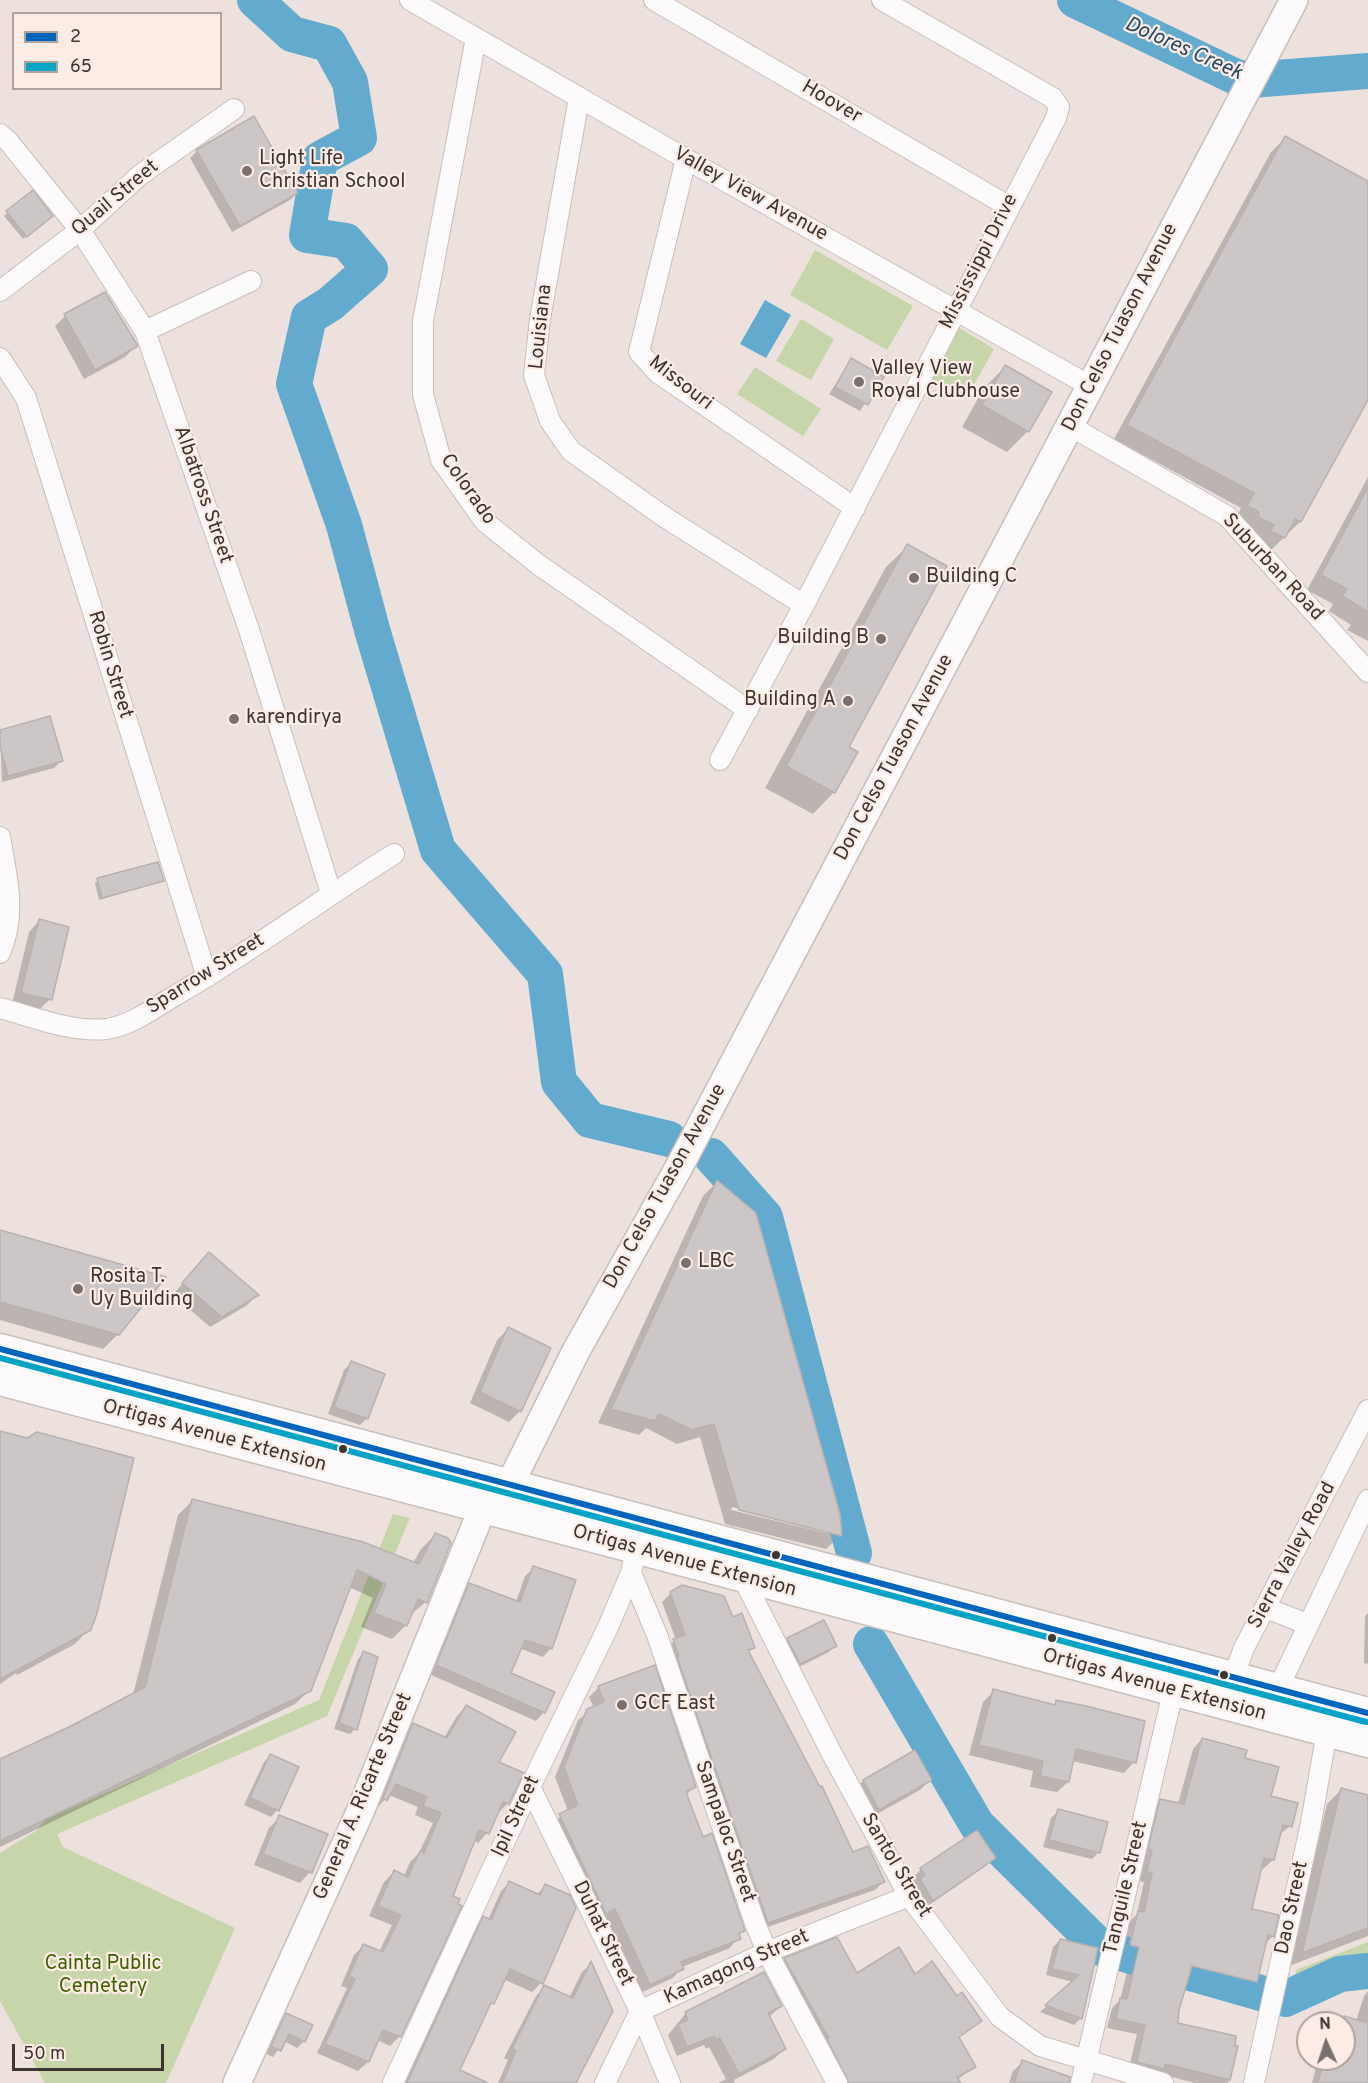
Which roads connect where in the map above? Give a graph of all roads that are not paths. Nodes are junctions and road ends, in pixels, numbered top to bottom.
1 (410, 0) edge
2 (654, 0) edge
3 (882, 0) edge
4 (1294, 0) edge
5 (476, 38) junction
6 (579, 98) junction
7 (234, 109) dead end
8 (0, 134) edge
9 (686, 159) junction
10 (1008, 206) junction
11 (80, 230) junction
12 (251, 281) dead end
13 (0, 291) edge
14 (956, 310) junction
15 (145, 331) junction
16 (0, 358) edge
17 (1092, 387) junction
18 (1070, 426) junction
19 (855, 508) junction
20 (804, 605) junction
21 (1368, 672) edge
22 (748, 710) junction
23 (720, 760) dead end
24 (0, 837) edge
25 (394, 854) dead end
26 (331, 893) junction
27 (0, 952) edge
28 (207, 977) junction
29 (0, 1008) edge
30 (0, 1350) edge
31 (0, 1380) edge
32 (1368, 1410) edge
33 (509, 1486) junction
34 (1368, 1500) edge
35 (483, 1507) junction
36 (634, 1561) junction
37 (743, 1578) junction
38 (1266, 1608) junction
39 (1307, 1624) junction
40 (1228, 1691) junction
41 (1173, 1692) junction
42 (1272, 1703) junction
43 (1368, 1713) edge
44 (1327, 1732) junction
45 (1368, 1742) edge
46 (530, 1786) junction
47 (909, 1896) junction
48 (767, 1952) junction
49 (640, 2011) junction
50 (1086, 2062) junction
51 (237, 2083) edge
52 (393, 2083) edge
53 (605, 2083) edge
54 (670, 2083) edge
55 (837, 2083) edge
56 (1081, 2083) edge
57 (1163, 2083) edge
58 (1254, 2083) edge

1 - 5 street, Valley View Avenue
2 - 10 street, Hoover
3 - 10 street, Mississippi Drive
4 - 17 street, Don Celso Tuason Avenue
5 - 6 street, Valley View Avenue
5 - 22 street, Colorado
6 - 9 street, Valley View Avenue
6 - 20 street, Louisiana
7 - 11 street, Quail Street
8 - 11 street, Albatross Street
9 - 14 street, Valley View Avenue
9 - 19 street, Missouri
10 - 14 street, Mississippi Drive
11 - 13 street, Quail Street
11 - 15 street, Albatross Street
12 - 15 street
14 - 17 street, Valley View Avenue
14 - 19 street, Mississippi Drive
15 - 26 street, Albatross Street
16 - 28 street, Robin Street
17 - 18 street, Don Celso Tuason Avenue
18 - 21 street, Suburban Road
18 - 33 street, Don Celso Tuason Avenue
19 - 20 street, Mississippi Drive
20 - 22 street, Mississippi Drive
22 - 23 street, Mississippi Drive
24 - 27 street
25 - 26 street, Sparrow Street
26 - 28 street, Sparrow Street
28 - 29 street, Sparrow Street
30 - 33 main road, Ortigas Avenue Extension
31 - 35 main road, Ortigas Avenue Extension
32 - 38 street, Sierra Valley Road
33 - 35 street, Don Celso Tuason Avenue
33 - 40 main road, Ortigas Avenue Extension
34 - 39 street, Sierra Valley Road
35 - 36 main road, Ortigas Avenue Extension
35 - 51 street, General A. Ricarte Street
36 - 37 main road, Ortigas Avenue Extension
36 - 46 street, Ipil Street
36 - 48 street, Sampaloc Street
37 - 41 main road, Ortigas Avenue Extension
37 - 47 street, Santol Street
38 - 39 street
38 - 40 street, Sierra Valley Road
39 - 42 street, Sierra Valley Road
40 - 41 main road, Ortigas Avenue Extension
40 - 42 main road, Ortigas Avenue Extension
41 - 50 street, Tanguile Street
42 - 43 main road, Ortigas Avenue Extension
42 - 44 main road, Ortigas Avenue Extension
44 - 45 main road, Ortigas Avenue Extension
44 - 58 street, Dao Street
46 - 49 street, Duhat Street
46 - 52 street, Ipil Street
47 - 48 street, Kamagong Street
47 - 50 street, Santol Street
48 - 49 street, Kamagong Street
48 - 55 street, Sampaloc Street
49 - 53 street, Kamagong Street
49 - 54 street, Duhat Street
50 - 56 street, Tanguile Street
50 - 57 street, Santol Street

